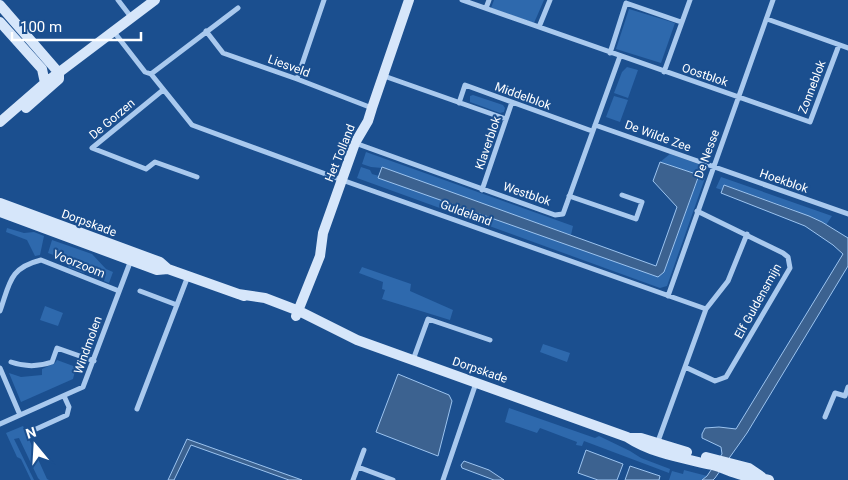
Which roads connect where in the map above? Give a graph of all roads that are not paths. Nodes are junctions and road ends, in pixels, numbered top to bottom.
1 (118, 0) edge
2 (155, 0) edge
3 (324, 0) edge
4 (409, 0) edge
5 (462, 0) edge
6 (489, 0) edge
7 (550, 0) edge
8 (690, 0) edge
9 (773, 0) edge
10 (0, 5) edge
11 (238, 8) dead end
12 (486, 8) junction
13 (132, 18) junction
14 (767, 19) junction
15 (0, 22) edge
16 (682, 22) junction
17 (539, 28) junction
18 (206, 31) junction
19 (114, 32) junction
20 (839, 45) junction
21 (848, 48) edge
22 (43, 53) junction
23 (610, 53) junction
24 (620, 56) junction
25 (35, 61) junction
26 (664, 72) junction
27 (59, 73) junction
28 (151, 74) junction
29 (384, 76) junction
30 (297, 79) junction
31 (45, 83) junction
32 (162, 90) junction
33 (738, 97) junction
34 (512, 102) junction
35 (459, 103) junction
36 (372, 108) junction
37 (506, 120) junction
38 (0, 122) edge
39 (595, 125) junction
40 (0, 130) edge
41 (592, 131) junction
42 (355, 143) junction
43 (713, 167) junction
44 (196, 177) dead end
45 (342, 180) junction
46 (482, 190) junction
47 (622, 195) dead end
48 (569, 196) junction
49 (0, 203) edge
50 (698, 211) junction
51 (0, 212) edge
52 (848, 214) edge
53 (747, 234) junction
54 (132, 257) junction
55 (188, 276) junction
56 (119, 291) junction
57 (140, 291) dead end
58 (668, 296) junction
59 (177, 305) junction
60 (706, 309) junction
61 (0, 311) edge
62 (297, 314) junction
63 (490, 340) dead end
64 (413, 360) junction
65 (94, 361) junction
66 (11, 362) dead end
67 (0, 368) edge
68 (685, 368) junction
69 (476, 383) junction
70 (848, 387) edge
71 (64, 396) junction
72 (846, 396) edge
73 (137, 409) dead end
74 (20, 415) junction
75 (825, 417) dead end
76 (0, 424) edge
77 (34, 430) dead end
78 (656, 447) junction
79 (364, 450) dead end
80 (358, 466) junction
81 (765, 479) edge
82 (353, 480) edge
83 (393, 480) edge
84 (443, 480) edge

1 - 13 street
2 - 13 main road
3 - 30 street
4 - 29 main road, Het Tolland
5 - 12 street, Oostblok
6 - 12 street
7 - 17 street
8 - 16 street, Oostblok
9 - 14 street, De Nesse
10 - 22 main road
11 - 18 street
12 - 17 street, Oostblok
13 - 19 main road
14 - 20 street
14 - 33 street, De Nesse
15 - 25 main road
16 - 23 street
16 - 26 street, Oostblok
17 - 23 street, Oostblok
18 - 28 street
18 - 30 street, Liesveld
19 - 27 main road
19 - 28 street, Guldeland
20 - 21 street
20 - 33 street, Zonneblok
22 - 25 main road
22 - 27 main road
23 - 24 street, Oostblok
24 - 26 street, Oostblok
24 - 39 street, Westblok
25 - 31 main road
26 - 33 street, Oostblok
27 - 31 main road
27 - 40 main road
28 - 32 street, Guldeland
29 - 35 street
29 - 36 main road, Het Tolland
30 - 36 street, Liesveld
31 - 38 main road
32 - 44 street, De Gorzen
32 - 45 street, Guldeland
33 - 43 street, De Nesse
34 - 35 street, Middelblok
34 - 37 street, Klaverblok
34 - 41 street, Middelblok
35 - 37 street
36 - 42 main road, Het Tolland
37 - 46 street, Klaverblok
39 - 41 street, Westblok
39 - 43 street, De Wilde Zee
41 - 48 street, Westblok
42 - 45 main road, Het Tolland
42 - 46 street, Westblok
43 - 50 street, De Nesse
43 - 52 street, Hoekblok
45 - 58 street, Guldeland
45 - 62 main road, Het Tolland
46 - 48 street, Westblok
47 - 48 street
49 - 54 main road, Dorpskade
50 - 53 street, Elf Guldensmijn
50 - 58 street, De Nesse
51 - 54 main road, Dorpskade
53 - 60 street
53 - 68 street, Elf Guldensmijn
54 - 55 main road, Dorpskade
54 - 56 street, Windmolen
55 - 59 street
55 - 62 main road, Dorpskade
56 - 61 street, Voorzoom
56 - 65 street, Windmolen
57 - 59 street
58 - 60 street, Guldeland
59 - 73 street
60 - 68 street
62 - 64 main road, Dorpskade
63 - 64 street
64 - 69 main road, Dorpskade
65 - 66 street
65 - 71 street, Windmolen
67 - 74 street
68 - 78 street
69 - 78 main road, Dorpskade
69 - 84 street
70 - 72 street
71 - 74 street, Windmolen
71 - 77 street
72 - 75 street
74 - 76 street, Windmolen
78 - 81 main road, Dorpskade
79 - 80 street
80 - 82 street
80 - 83 street

